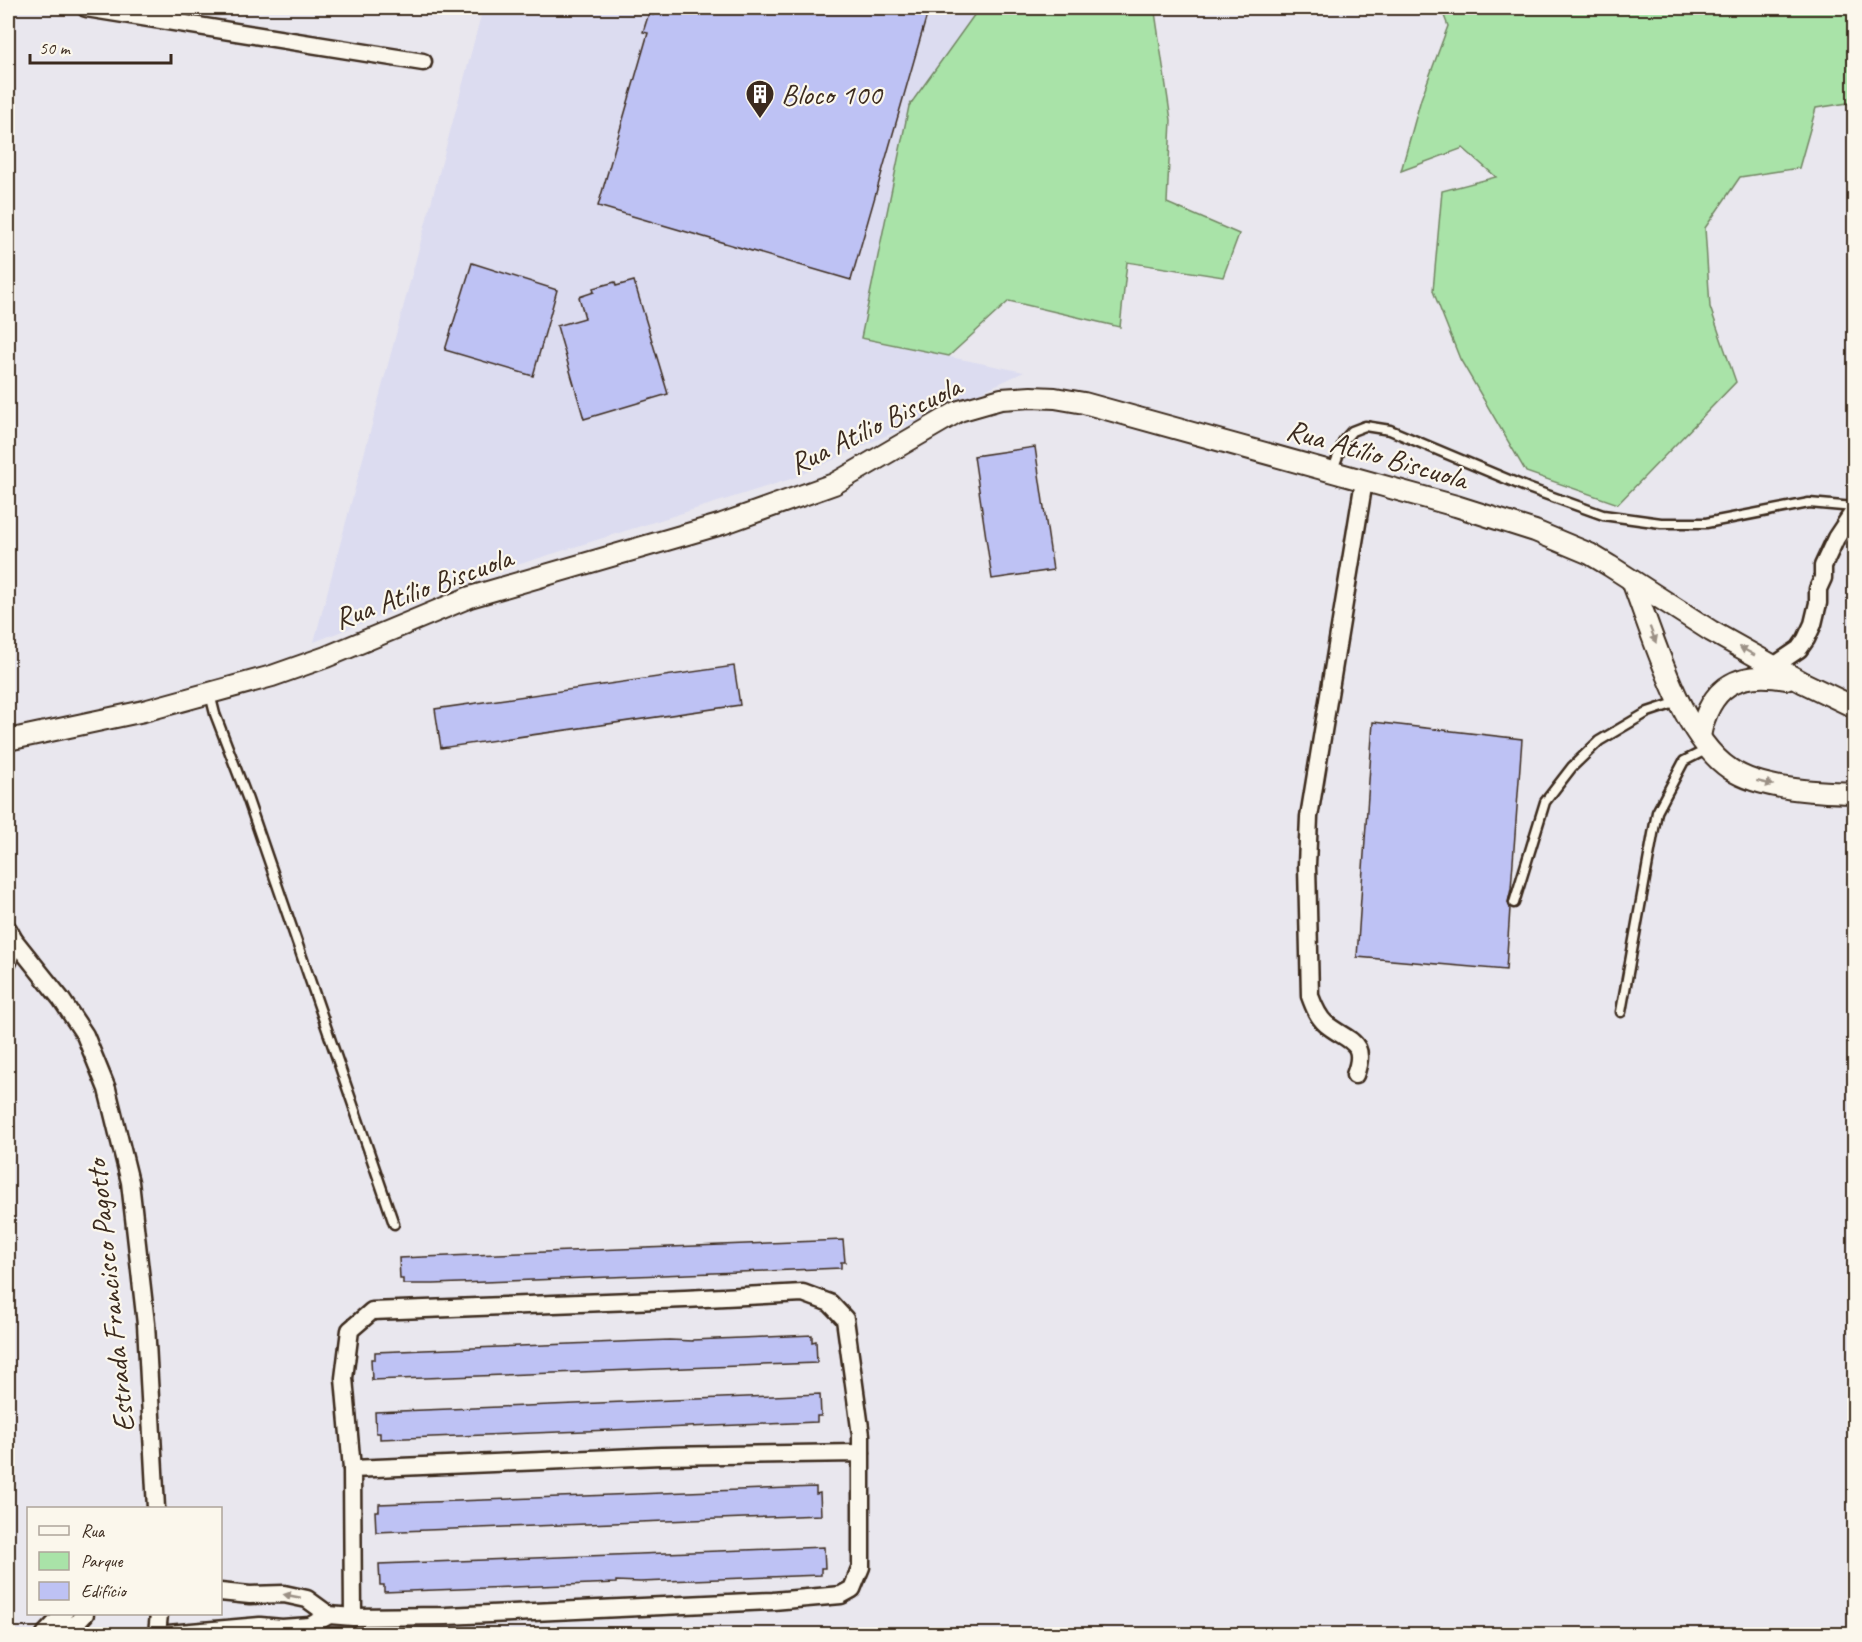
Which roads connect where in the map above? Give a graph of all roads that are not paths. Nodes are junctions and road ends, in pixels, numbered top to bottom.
1 (86, 8) edge
2 (423, 62) dead end
3 (1332, 472) junction
4 (1364, 481) junction
5 (1854, 509) edge
6 (1632, 581) junction
7 (1774, 666) junction
8 (1804, 682) junction
9 (210, 694) junction
10 (1678, 702) junction
11 (1854, 707) edge
12 (8, 740) edge
13 (1704, 743) junction
14 (1854, 793) edge
15 (1514, 903) dead end
16 (11, 935) edge
17 (8, 962) edge
18 (1622, 1012) dead end
19 (1355, 1074) dead end
20 (394, 1224) dead end
21 (861, 1453) junction
22 (352, 1469) junction
23 (156, 1507) edge
24 (222, 1592) edge
25 (63, 1615) edge
26 (84, 1615) edge
27 (159, 1615) edge
28 (329, 1615) junction
29 (353, 1617) junction
30 (45, 1635) edge
31 (66, 1635) edge
32 (157, 1635) edge
33 (168, 1635) edge

1 - 2 street
3 - 4 street, Rua Atílio Biscuola
3 - 5 lane
3 - 9 street, Rua Atílio Biscuola
4 - 6 street, Rua Atílio Biscuola
4 - 19 street
5 - 7 street
7 -> 6 street, Rua Atílio Biscuola
6 -> 10 street
7 - 8 street, Rua Atílio Biscuola
8 - 11 street, Rua Atílio Biscuola
8 - 13 street
9 - 12 street, Rua Atílio Biscuola
9 - 20 lane
10 - 13 street
10 - 15 lane
13 -> 14 street
13 - 18 lane
16 - 17 street
16 - 23 street, Estrada Francisco Pagotto
21 - 22 street
21 - 22 street
21 - 29 street
22 - 29 street
28 -> 24 street
25 - 30 street
26 - 31 street
27 - 32 street
28 - 29 street
28 - 33 street

